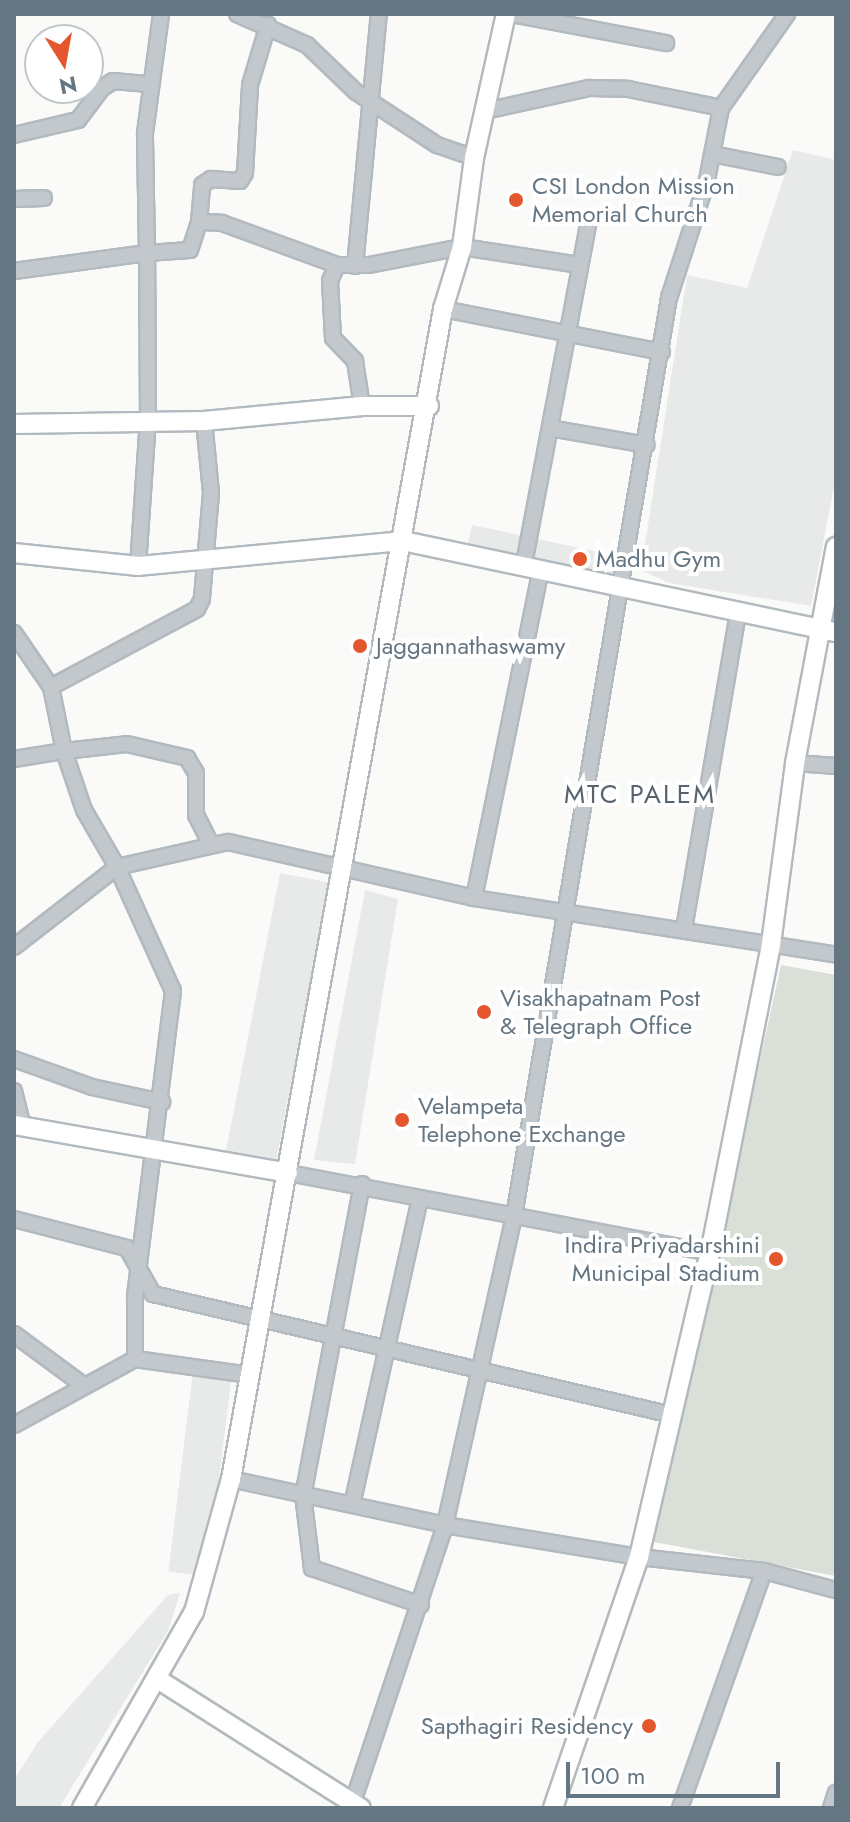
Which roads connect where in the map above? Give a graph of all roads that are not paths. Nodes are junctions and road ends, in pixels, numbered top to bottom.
1 (161, 14) edge
2 (237, 14) edge
3 (379, 14) edge
4 (506, 14) edge
5 (512, 14) edge
6 (787, 14) edge
7 (268, 25) junction
8 (666, 43) dead end
9 (149, 84) junction
10 (374, 104) junction
11 (721, 108) junction
12 (485, 111) junction
13 (14, 135) edge
14 (712, 154) junction
15 (474, 158) junction
16 (778, 167) dead end
17 (44, 198) dead end
18 (14, 199) edge
19 (199, 222) junction
20 (588, 224) dead end
21 (462, 247) junction
22 (147, 253) junction
23 (337, 265) junction
24 (580, 265) junction
25 (355, 266) junction
26 (14, 271) edge
27 (443, 309) junction
28 (567, 332) junction
29 (662, 352) junction
30 (362, 406) junction
31 (429, 406) junction
32 (148, 421) junction
33 (204, 421) junction
34 (14, 424) edge
35 (550, 428) junction
36 (647, 445) junction
37 (403, 541) junction
38 (836, 547) edge
39 (14, 553) edge
40 (205, 562) junction
41 (138, 566) junction
42 (533, 566) junction
43 (622, 588) junction
44 (738, 612) junction
45 (827, 630) edge
46 (14, 633) edge
47 (51, 687) junction
48 (64, 751) junction
49 (14, 759) edge
50 (795, 763) junction
51 (836, 766) edge
52 (210, 842) junction
53 (117, 867) junction
54 (345, 869) junction
55 (474, 898) junction
56 (567, 910) junction
57 (684, 929) junction
58 (771, 944) junction
59 (14, 947) edge
60 (836, 955) edge
61 (14, 1059) edge
62 (14, 1091) edge
63 (162, 1102) junction
64 (18, 1125) edge
65 (156, 1150) junction
66 (288, 1173) junction
67 (362, 1184) junction
68 (420, 1198) junction
69 (514, 1216) junction
70 (14, 1219) edge
71 (710, 1253) junction
72 (140, 1271) junction
73 (260, 1321) junction
74 (14, 1334) edge
75 (333, 1338) junction
76 (387, 1350) junction
77 (135, 1359) junction
78 (476, 1371) junction
79 (250, 1375) junction
80 (83, 1385) junction
81 (672, 1415) junction
82 (14, 1425) edge
83 (231, 1479) junction
84 (303, 1495) junction
85 (352, 1505) junction
86 (445, 1525) junction
87 (639, 1557) junction
88 (764, 1571) junction
89 (836, 1590) edge
90 (421, 1605) junction
91 (159, 1680) junction
92 (836, 1793) edge
93 (355, 1807) edge
94 (82, 1808) edge
95 (553, 1808) edge
96 (680, 1808) edge
97 (831, 1808) edge

1 - 9 street
2 - 7 street
3 - 10 street
4 - 12 main road
5 - 8 street
6 - 11 street
7 - 10 street
7 - 19 street
9 - 13 street
9 - 22 street
10 - 15 street
10 - 25 street
11 - 12 street
11 - 14 street
12 - 15 main road
14 - 16 street
14 - 29 street
15 - 21 main road
17 - 18 street
19 - 22 street
19 - 23 street
20 - 24 street
21 - 24 street
21 - 25 street
21 - 27 main road
22 - 26 street
22 - 32 street
23 - 25 street
23 - 30 street
24 - 28 street
27 - 28 street
27 - 31 main road
28 - 29 street
28 - 35 street
29 - 36 street
30 - 31 main road
30 - 33 main road
31 - 37 main road
32 - 33 main road
32 - 34 main road
32 - 41 street
33 - 40 street
35 - 36 street
35 - 42 street
36 - 43 street
37 - 40 main road
37 - 42 main road
37 - 54 main road
38 - 45 main road
39 - 41 main road
40 - 41 main road
40 - 47 street
42 - 43 main road
42 - 55 street
43 - 44 main road
43 - 56 street
44 - 45 main road
44 - 57 street
45 - 50 main road
46 - 47 street
47 - 48 street
48 - 49 street
48 - 52 street
48 - 53 street
50 - 51 street
50 - 58 main road
52 - 53 street
52 - 54 street
53 - 59 street
53 - 63 street
54 - 55 street
54 - 66 main road
55 - 56 street
56 - 57 street
56 - 69 street
57 - 58 street
58 - 60 street
58 - 71 main road
61 - 63 street
62 - 64 street
63 - 65 street
64 - 65 main road
65 - 66 main road
65 - 72 street
66 - 67 street
66 - 73 main road
67 - 68 street
67 - 75 street
68 - 69 street
68 - 76 street
69 - 71 street
69 - 78 street
70 - 72 street
71 - 81 main road
72 - 73 street
72 - 77 street
73 - 75 street
73 - 79 main road
74 - 80 street
75 - 76 street
75 - 84 street
76 - 78 street
76 - 85 street
77 - 79 street
77 - 80 street
78 - 81 street
78 - 86 street
79 - 83 main road
80 - 82 street
81 - 87 main road
83 - 84 street
83 - 91 main road
84 - 85 street
84 - 90 street
85 - 86 street
86 - 87 street
86 - 90 street
87 - 88 street
87 - 95 main road
88 - 89 street
88 - 96 street
90 - 93 street
91 - 93 main road
91 - 94 main road
92 - 97 street

